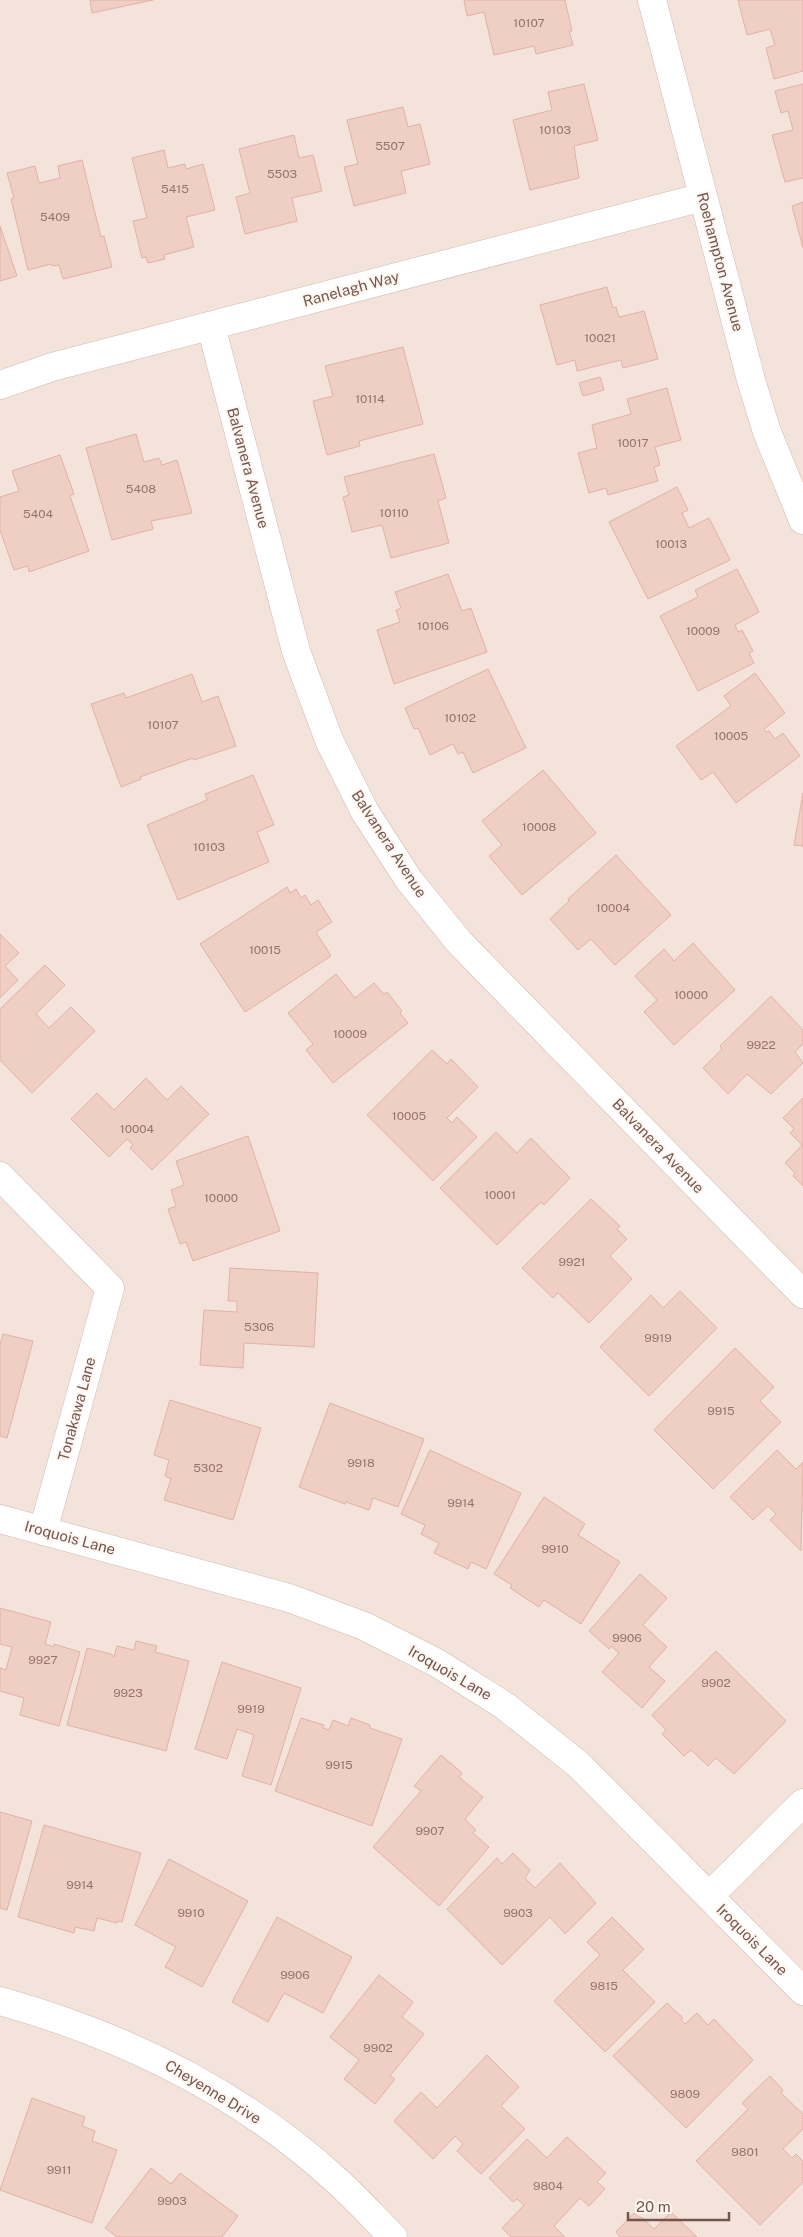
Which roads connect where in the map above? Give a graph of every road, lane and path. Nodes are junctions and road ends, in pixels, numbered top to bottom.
1 (652, 0) edge
2 (703, 197) junction
3 (210, 326) junction
4 (0, 385) edge
5 (803, 520) edge
6 (0, 1176) edge
7 (803, 1294) edge
8 (0, 1519) edge
9 (43, 1531) junction
10 (803, 1803) edge
11 (709, 1896) junction
12 (803, 1991) edge
13 (0, 2001) edge
14 (392, 2237) edge

1 - 2 street, Roehampton Avenue
2 - 3 street, Ranelagh Way
2 - 5 street, Roehampton Avenue
3 - 4 street, Ranelagh Way
3 - 7 street, Balvanera Avenue
6 - 9 street, Tonakawa Lane
8 - 9 street, Iroquois Lane
9 - 11 street, Iroquois Lane
10 - 11 street
11 - 12 street, Iroquois Lane
13 - 14 street, Cheyenne Drive

